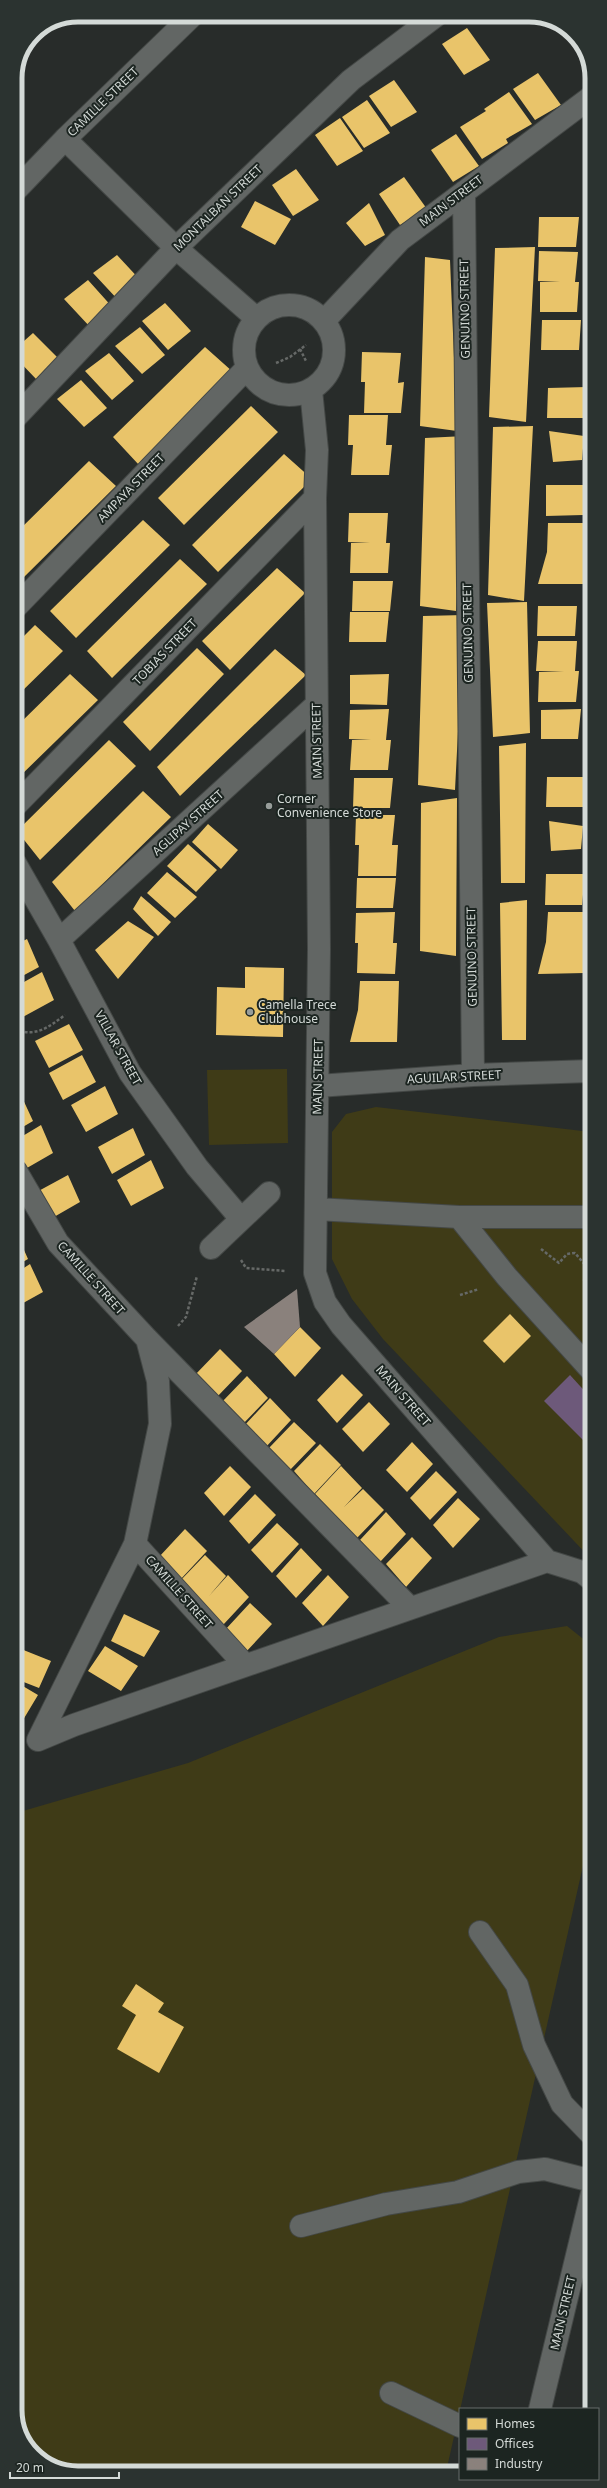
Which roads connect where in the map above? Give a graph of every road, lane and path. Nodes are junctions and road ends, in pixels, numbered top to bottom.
1 (187, 22) edge
2 (428, 22) edge
3 (585, 101) edge
4 (65, 139) junction
5 (22, 184) edge
6 (464, 192) junction
7 (176, 248) junction
8 (256, 318) junction
9 (324, 321) junction
10 (247, 368) junction
11 (311, 390) junction
12 (22, 411) edge
13 (315, 498) junction
14 (22, 601) edge
15 (316, 705) junction
16 (22, 799) edge
17 (22, 875) edge
18 (60, 940) junction
19 (94, 1005) junction
20 (22, 1032) edge
21 (585, 1071) edge
22 (473, 1075) junction
23 (318, 1086) junction
24 (22, 1181) edge
25 (269, 1193) dead end
26 (316, 1209) junction
27 (521, 1216) junction
28 (459, 1217) junction
29 (585, 1217) edge
30 (241, 1219) junction
31 (218, 1241) junction
32 (585, 1267) edge
33 (315, 1273) junction
34 (147, 1339) junction
35 (585, 1362) edge
36 (135, 1544) junction
37 (547, 1561) junction
38 (585, 1574) edge
39 (409, 1607) junction
40 (245, 1665) junction
41 (480, 1932) dead end
42 (585, 2128) edge
43 (585, 2179) edge
44 (585, 2222) edge
45 (302, 2226) dead end
46 (391, 2393) dead end
47 (540, 2408) edge
48 (459, 2426) edge

1 - 4 street, CAMILLE STREET
2 - 7 street, MONTALBAN STREET
3 - 6 street, MAIN STREET
4 - 5 street, CAMILLE STREET
4 - 7 street
6 - 9 street, MAIN STREET
6 - 22 street, GENUINO STREET
7 - 8 street
7 - 12 street, MONTALBAN STREET
8 - 9 street
8 - 10 street
9 - 10 path
9 - 11 street
10 - 11 street
10 - 14 street, AMPAYA STREET
11 - 13 street, MAIN STREET
13 - 15 street, MAIN STREET
13 - 16 street, TOBIAS STREET
15 - 18 street, AGLIPAY STREET
15 - 23 street, MAIN STREET
17 - 18 street, VILLAR STREET
18 - 19 street, VILLAR STREET
19 - 20 path
19 - 30 street, VILLAR STREET
21 - 22 street, AGUILAR STREET
22 - 23 street, AGUILAR STREET
23 - 26 street, MAIN STREET
24 - 34 street, CAMILLE STREET
25 - 30 street
26 - 28 street
26 - 33 street, MAIN STREET
27 - 28 street
27 - 29 street
27 - 32 path
28 - 35 street
30 - 31 street
31 - 33 path
31 - 34 path
33 - 37 street, MAIN STREET
34 - 36 street, CAMILLE STREET
34 - 39 street, CAMILLE STREET
36 - 40 street, CAMILLE STREET
36 - 40 street
37 - 38 street
37 - 39 street
39 - 40 street
41 - 42 street
43 - 45 street
44 - 47 street, MAIN STREET
46 - 48 street

